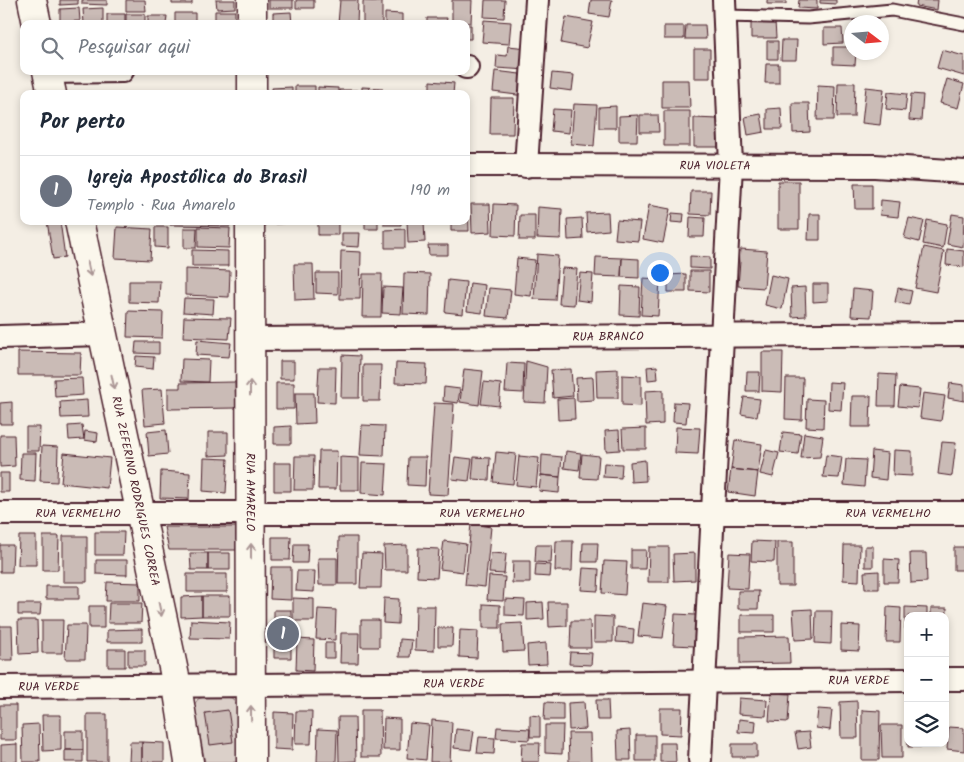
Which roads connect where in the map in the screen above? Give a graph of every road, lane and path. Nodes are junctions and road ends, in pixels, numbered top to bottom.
1 (32, 0) edge
2 (252, 0) edge
3 (538, 0) edge
4 (724, 8) edge
5 (36, 20) edge
6 (252, 20) edge
7 (964, 24) edge
8 (86, 75) edge
9 (252, 75) edge
10 (49, 79) edge
11 (252, 90) edge
12 (470, 165) edge
13 (731, 165) junction
14 (526, 166) junction
15 (964, 172) edge
16 (80, 225) edge
17 (250, 225) edge
18 (103, 334) junction
19 (964, 334) edge
20 (723, 336) junction
21 (0, 337) edge
22 (250, 339) junction
23 (140, 512) junction
24 (0, 513) edge
25 (251, 513) junction
26 (964, 513) edge
27 (714, 514) junction
28 (964, 679) edge
29 (904, 680) edge
30 (949, 680) edge
31 (704, 682) junction
32 (250, 685) junction
33 (177, 686) junction
34 (0, 687) edge
35 (700, 760) dead end
36 (189, 762) edge
37 (251, 762) edge

1 - 5 street
2 - 6 street
3 - 14 street
4 - 7 lane
4 - 13 street
8 - 10 street
9 - 11 street
12 - 14 street, RUA VIOLETA
13 - 14 street, RUA VIOLETA
13 - 15 street, RUA VIOLETA
13 - 20 street
16 -> 18 street, RUA ZEFERINO RODRIGUES CORREA
17 - 22 street, RUA AMARELO
18 - 21 street
18 -> 23 street, RUA ZEFERINO RODRIGUES CORREA
19 - 20 street, RUA BRANCO
20 - 22 street, RUA BRANCO
20 - 27 street
25 -> 22 street, RUA AMARELO
23 - 24 street, RUA VERMELHO
23 - 25 street, RUA VERMELHO
23 -> 33 street, RUA ZEFERINO RODRIGUES CORREA
25 - 27 street, RUA VERMELHO
32 -> 25 street, RUA AMARELO
26 - 27 street, RUA VERMELHO
27 - 31 street
28 - 30 street
29 - 31 street, RUA VERDE
31 - 32 street, RUA VERDE
31 - 35 street
32 - 33 street, RUA VERDE
37 -> 32 street, RUA AMARELO
33 - 34 street, RUA VERDE
33 - 36 street, RUA ZEFERINO RODRIGUES CORREA

